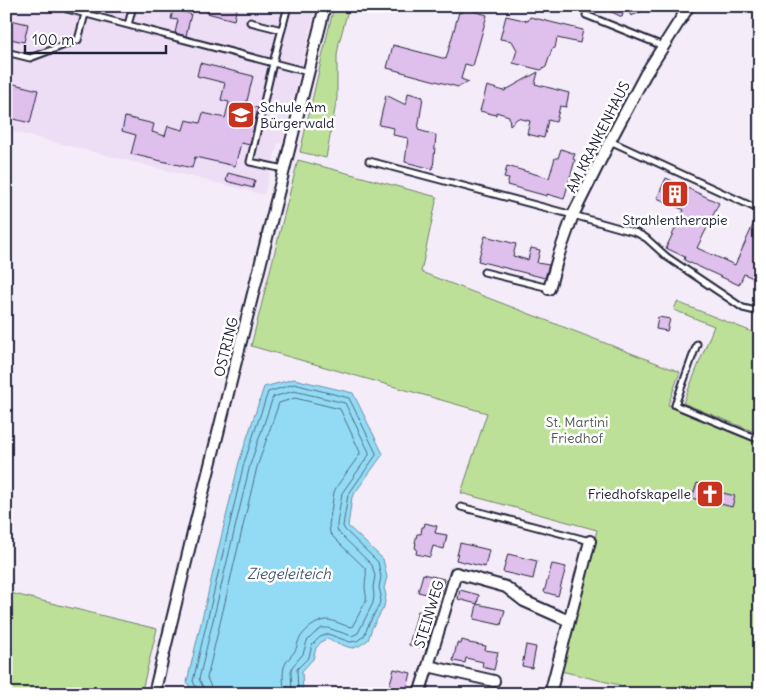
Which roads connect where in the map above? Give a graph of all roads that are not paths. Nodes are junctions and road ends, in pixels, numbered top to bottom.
1 (67, 6) edge
2 (133, 6) edge
3 (288, 6) edge
4 (325, 6) edge
5 (689, 6) edge
6 (85, 14) junction
7 (586, 15) dead end
8 (250, 22) dead end
9 (128, 25) junction
10 (282, 30) junction
11 (663, 46) junction
12 (6, 52) edge
13 (273, 63) junction
14 (309, 72) junction
15 (610, 141) junction
16 (369, 161) dead end
17 (284, 170) junction
18 (760, 210) edge
19 (573, 215) junction
20 (484, 272) dead end
21 (549, 288) joint
22 (760, 312) edge
23 (697, 344) dead end
24 (760, 440) edge
25 (461, 507) dead end
26 (590, 541) joint
27 (569, 621) junction
28 (428, 666) junction
29 (494, 680) dead end
30 (154, 694) edge
31 (419, 694) edge
32 (550, 694) edge

1 - 6 lane
2 - 9 lane
3 - 10 lane
4 - 14 street, OSTRING
5 - 11 street, AM KRANKENHAUS
6 - 9 lane
6 - 12 lane
7 - 11 lane
8 - 10 lane
9 - 13 lane
10 - 13 lane
11 - 15 street, AM KRANKENHAUS
13 - 14 lane
13 - 17 lane
14 - 17 street, OSTRING
15 - 18 lane
15 - 19 street, AM KRANKENHAUS
16 - 19 lane
17 - 30 street, OSTRING
19 - 21 street, AM KRANKENHAUS
19 - 22 lane
20 - 21 lane
23 - 24 lane
25 - 26 lane
26 - 27 street
27 - 28 street, STEINWEG
27 - 32 street
28 - 29 street
28 - 31 street

